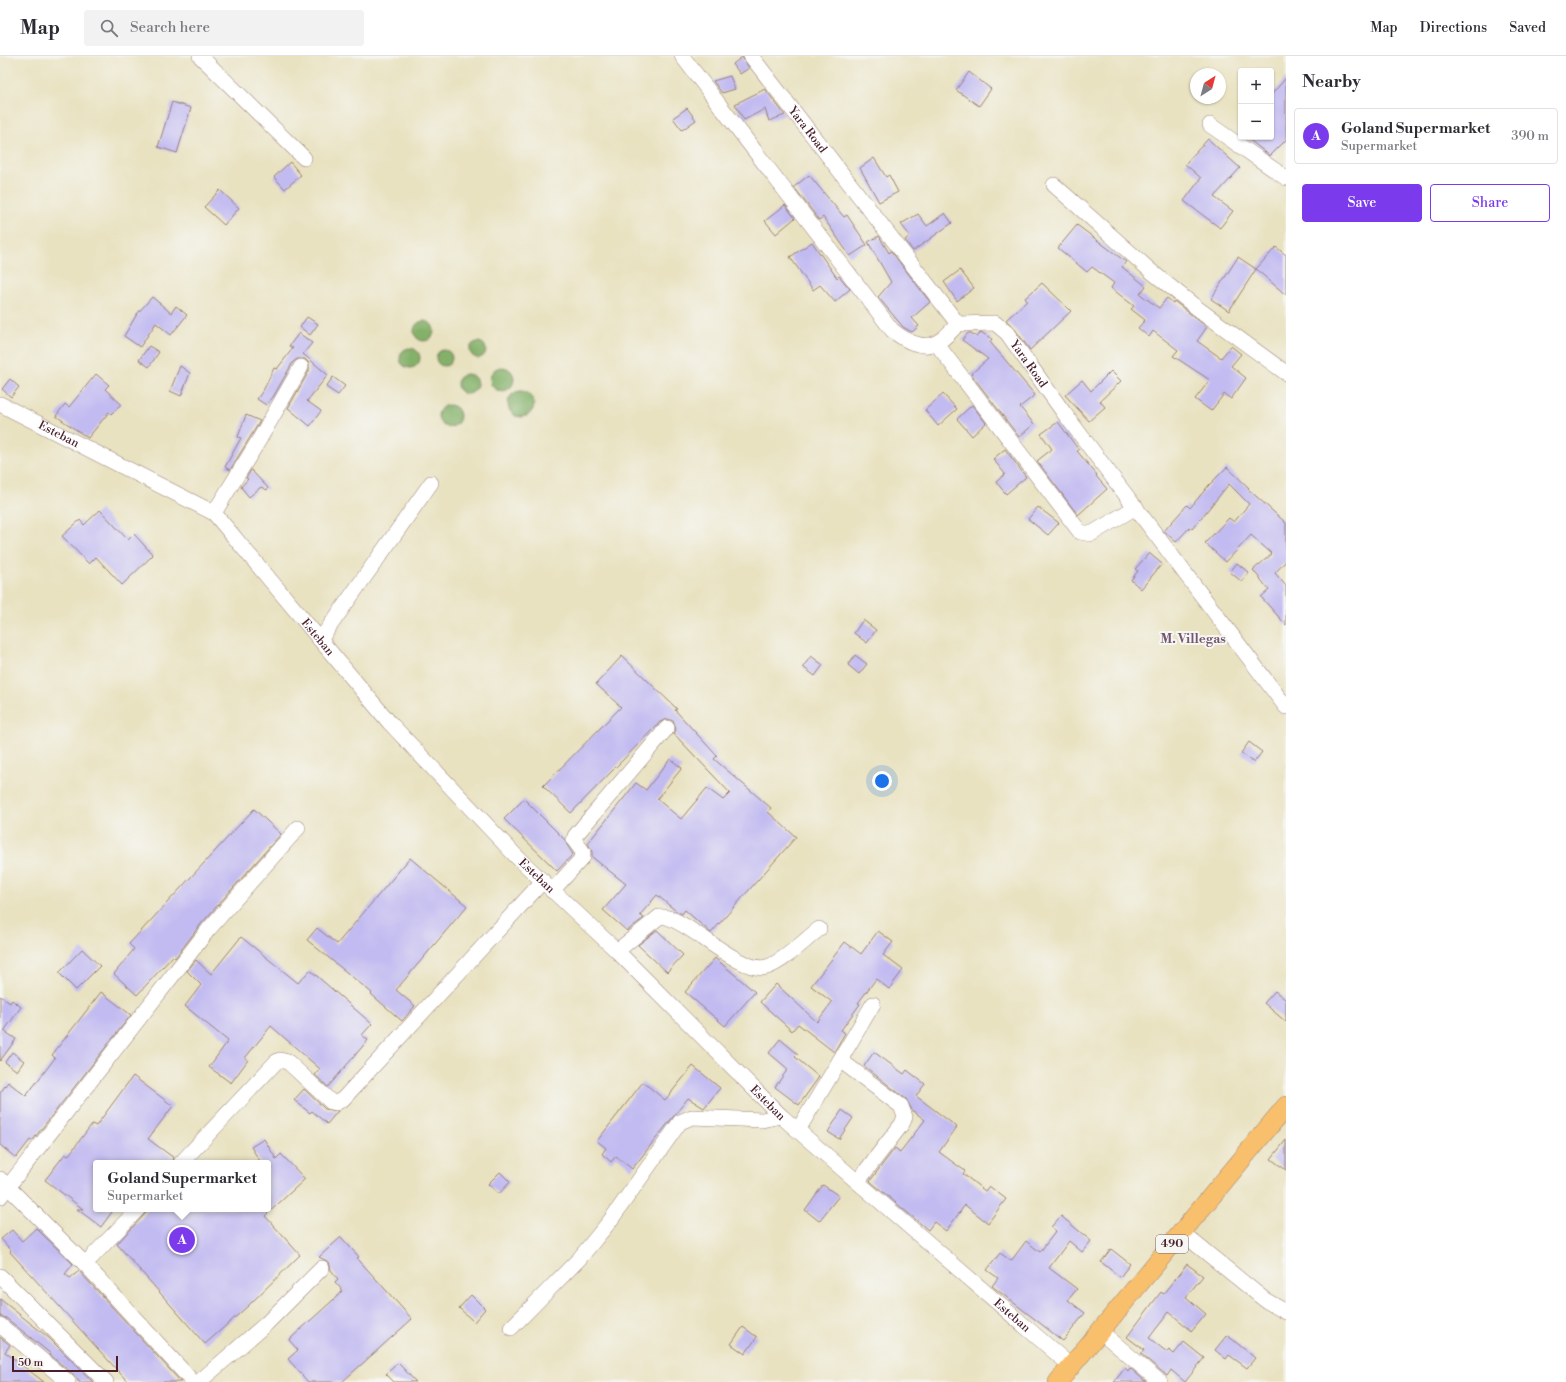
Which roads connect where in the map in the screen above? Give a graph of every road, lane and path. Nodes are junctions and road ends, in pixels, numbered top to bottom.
1 (200, 56) edge
2 (682, 56) edge
3 (751, 56) edge
4 (1210, 125) dead end
5 (304, 158) dead end
6 (1286, 178) edge
7 (1054, 185) dead end
8 (958, 324) junction
9 (936, 343) junction
10 (300, 367) dead end
11 (1286, 373) edge
12 (0, 404) edge
13 (431, 483) dead end
14 (1136, 507) junction
15 (214, 513) junction
16 (320, 640) junction
17 (1286, 707) edge
18 (667, 728) dead end
19 (298, 828) dead end
20 (548, 886) junction
21 (819, 929) dead end
22 (617, 951) junction
23 (873, 1004) dead end
24 (840, 1060) junction
25 (1286, 1106) edge
26 (781, 1116) junction
27 (798, 1130) junction
28 (185, 1160) edge
29 (858, 1181) junction
30 (3, 1187) edge
31 (135, 1212) edge
32 (1181, 1232) junction
33 (85, 1264) junction
34 (322, 1268) dead end
35 (0, 1276) edge
36 (1286, 1312) edge
37 (0, 1326) edge
38 (511, 1328) dead end
39 (1100, 1330) junction
40 (1071, 1366) junction
41 (68, 1382) edge
42 (106, 1382) edge
43 (193, 1382) edge
44 (199, 1382) edge
45 (1058, 1382) edge
46 (1160, 1382) edge

1 - 5 street
2 - 9 street
3 - 8 street, Yara Road
4 - 6 street
7 - 11 street
8 - 9 street
8 - 14 street, Yara Road
9 - 14 street
10 - 15 street
12 - 15 street, Esteban
13 - 16 street
14 - 17 street, Yara Road
15 - 16 street, Esteban
16 - 20 street, Esteban
18 - 20 street
19 - 30 street
20 - 22 street, Esteban
20 - 28 street
21 - 22 street
22 - 26 street, Esteban
23 - 24 street
24 - 27 street
24 - 29 street
25 - 32 main road, 490
26 - 27 street, Esteban
26 - 38 street
27 - 29 street, Esteban
29 - 40 street, Esteban
30 - 33 street
31 - 33 street
32 - 36 street
32 - 39 main road, 490
33 - 43 street
34 - 44 street
35 - 42 street
37 - 41 street
39 - 40 main road, 490
39 - 46 street
40 - 45 main road, 490

